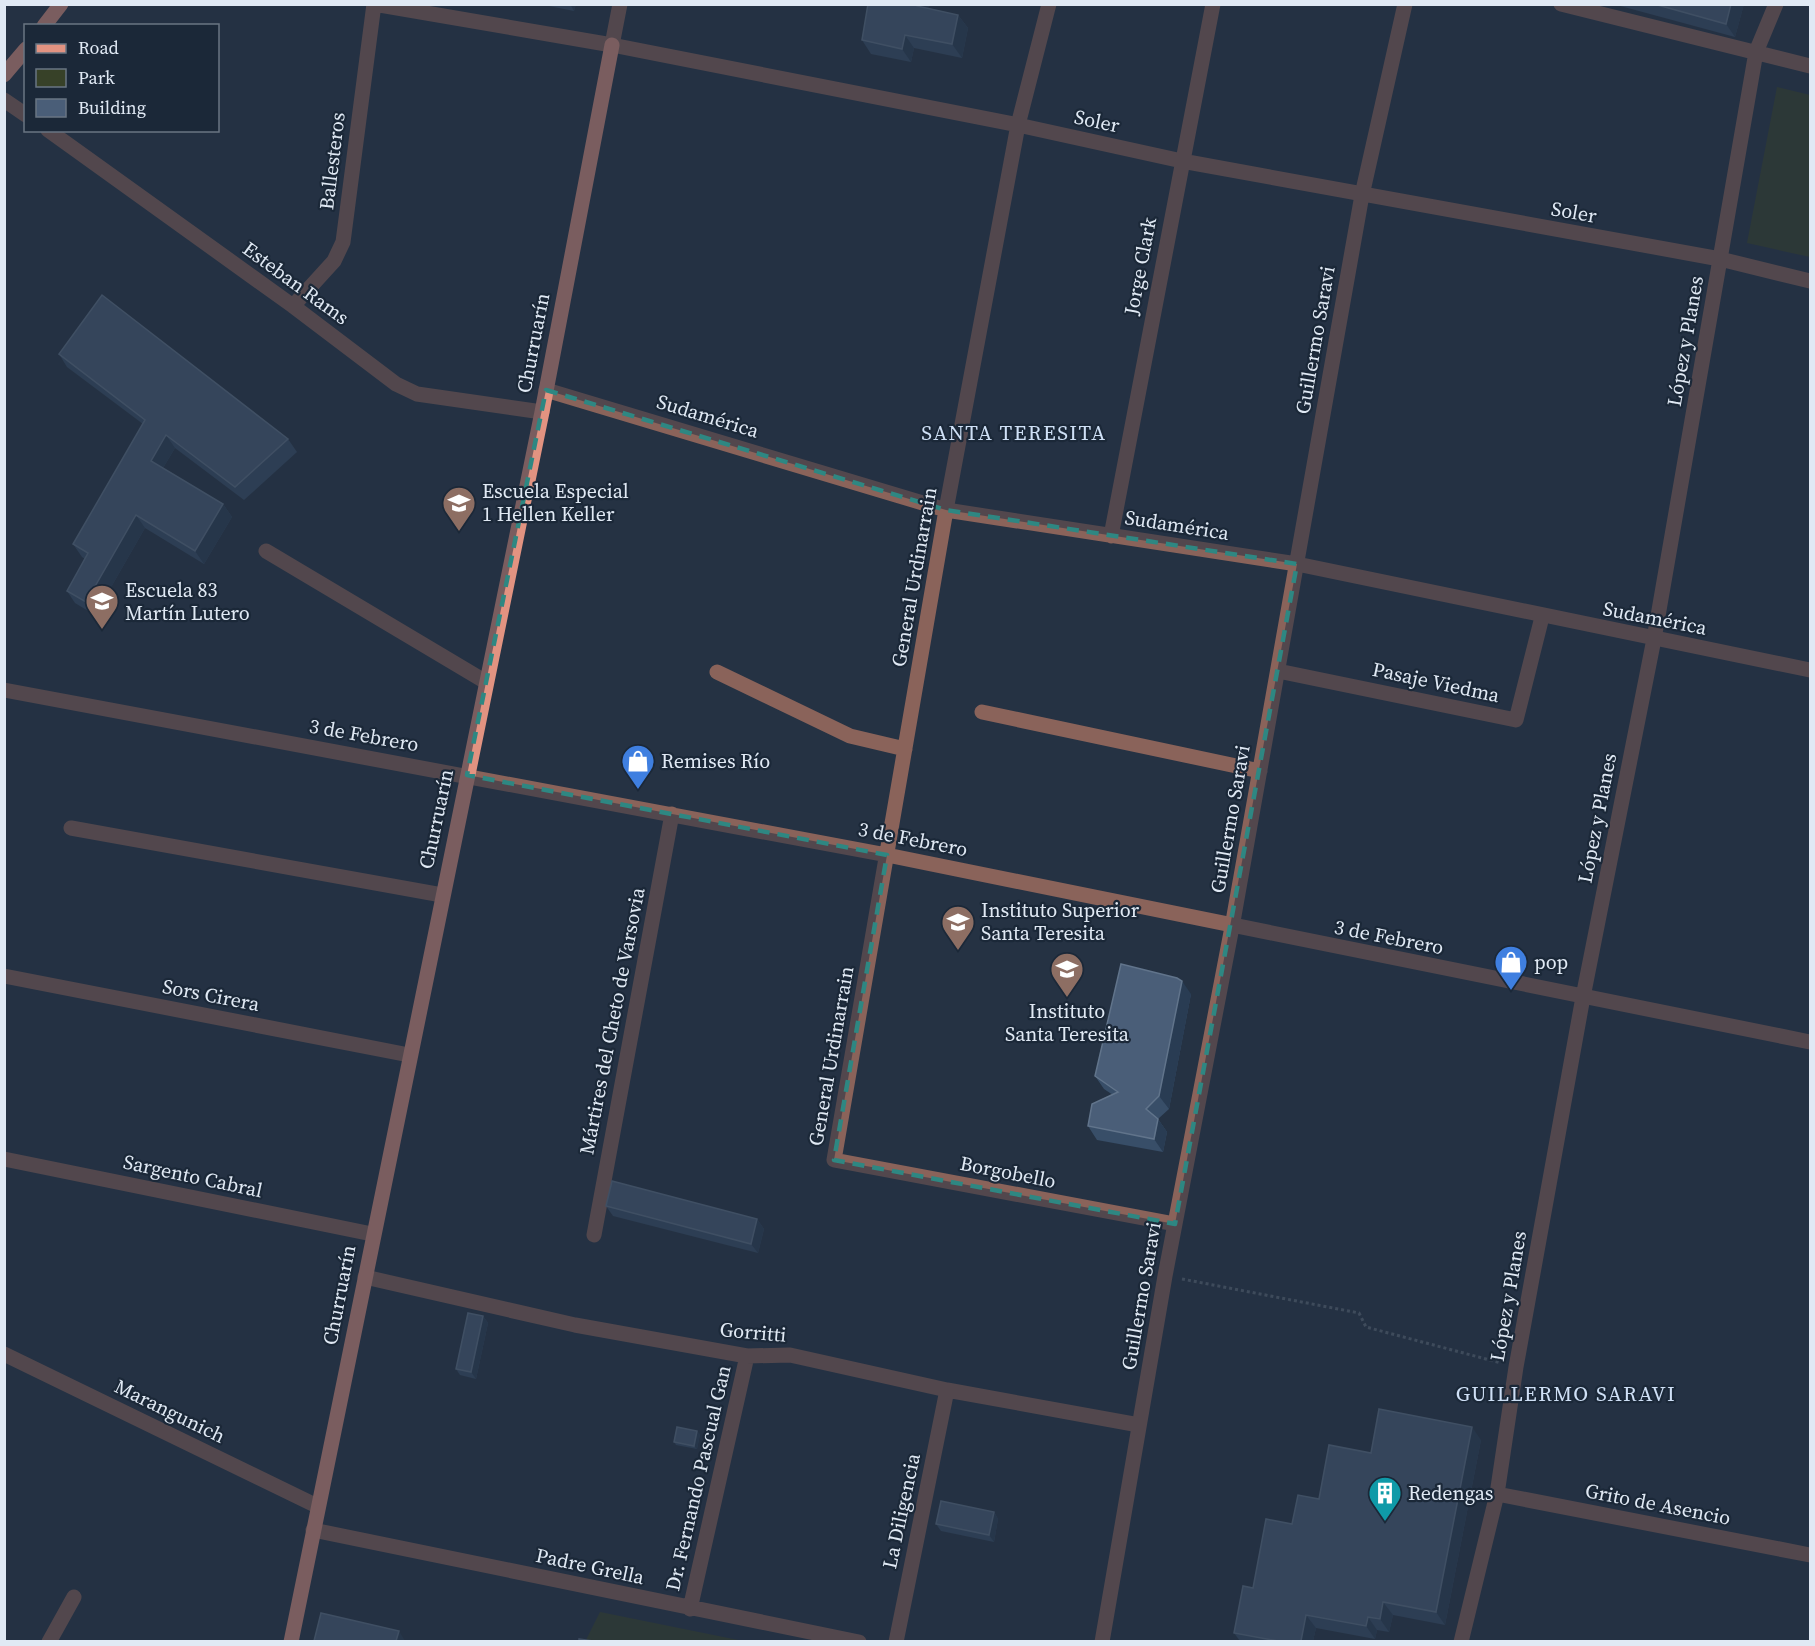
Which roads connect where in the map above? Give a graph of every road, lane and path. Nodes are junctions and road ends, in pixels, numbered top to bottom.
1 (61, 4) edge
2 (374, 4) edge
3 (620, 4) edge
4 (1049, 4) edge
5 (1213, 4) edge
6 (1405, 4) edge
7 (1561, 4) edge
8 (1776, 4) edge
9 (46, 24) edge
10 (612, 45) junction
11 (24, 51) edge
12 (1756, 52) junction
13 (1810, 66) edge
14 (4, 75) edge
15 (4, 100) edge
16 (24, 114) edge
17 (1018, 125) junction
18 (51, 132) edge
19 (1182, 161) junction
20 (1362, 195) junction
21 (1720, 259) junction
22 (1810, 281) edge
23 (293, 306) junction
24 (546, 390) junction
25 (542, 412) junction
26 (946, 510) junction
27 (1111, 536) junction
28 (266, 551) dead end
29 (1297, 564) junction
30 (1542, 616) junction
31 (1654, 639) junction
32 (1810, 670) edge
33 (1278, 671) junction
34 (717, 672) dead end
35 (486, 682) junction
36 (4, 690) edge
37 (982, 712) dead end
38 (905, 749) junction
39 (1260, 771) junction
40 (466, 775) junction
41 (672, 814) junction
42 (71, 828) dead end
43 (887, 855) junction
44 (442, 895) junction
45 (1232, 927) junction
46 (4, 976) edge
47 (1583, 997) junction
48 (1810, 1042) edge
49 (409, 1055) junction
50 (4, 1159) edge
51 (834, 1160) joint
52 (1175, 1224) junction
53 (372, 1234) junction
54 (594, 1235) dead end
55 (1165, 1276) junction
56 (365, 1277) junction
57 (4, 1354) edge
58 (747, 1356) junction
59 (1516, 1367) junction
60 (947, 1390) junction
61 (1139, 1425) junction
62 (1497, 1494) junction
63 (317, 1506) junction
64 (313, 1530) junction
65 (1810, 1555) edge
66 (74, 1597) dead end
67 (690, 1609) junction
68 (49, 1641) edge
69 (291, 1641) edge
70 (859, 1641) edge
71 (896, 1641) edge
72 (1102, 1641) edge
73 (1461, 1641) edge

1 - 9 main road
2 - 10 street, Soler
2 - 23 street, Ballesteros
3 - 10 street, Churruarín
4 - 17 street, General Urdinarrain
5 - 19 street, Jorge Clark
6 - 20 street, Guillermo Saravi
7 - 12 street
8 - 12 street, López y Planes
10 - 17 street, Soler
10 - 24 main road, Churruarín
11 - 14 main road
12 - 13 street
12 - 21 street, López y Planes
15 - 16 street
17 - 19 street, Soler
17 - 26 street, General Urdinarrain
18 - 23 street, Esteban Rams
19 - 20 street, Soler
19 - 27 street, Jorge Clark
20 - 21 street, Soler
20 - 29 street, Guillermo Saravi
21 - 22 street, Soler
21 - 31 street, López y Planes
23 - 25 street, Esteban Rams
24 - 25 main road, Churruarín
24 - 26 street, Sudamérica
25 - 35 main road, Churruarín
26 - 27 street, Sudamérica
26 - 38 street, General Urdinarrain
27 - 29 street, Sudamérica
28 - 35 street
29 - 30 street, Sudamérica
29 - 33 street, Guillermo Saravi
30 - 31 street, Sudamérica
30 - 33 street, Pasaje Viedma
31 - 32 street, Sudamérica
31 - 47 street, López y Planes
33 - 39 street, Guillermo Saravi
34 - 38 street
35 - 40 main road, Churruarín
36 - 40 street, 3 de Febrero
37 - 39 street
38 - 43 street, General Urdinarrain
39 - 45 street, Guillermo Saravi
40 - 41 street, 3 de Febrero
40 - 44 main road, Churruarín
41 - 43 street, 3 de Febrero
41 - 54 street, Mártires del Cheto de Varsovia
42 - 44 street
43 - 45 street, 3 de Febrero
43 - 51 street, General Urdinarrain
44 - 49 main road, Churruarín
45 - 47 street, 3 de Febrero
45 - 52 street, Guillermo Saravi
46 - 49 street, Sors Cirera
47 - 48 street, 3 de Febrero
47 - 59 street, López y Planes
49 - 53 main road, Churruarín
50 - 53 street, Sargento Cabral
51 - 52 street, Borgobello
52 - 55 street, Guillermo Saravi
53 - 56 main road, Churruarín
55 - 59 path
55 - 61 street, Guillermo Saravi
56 - 58 street, Gorritti
56 - 63 main road, Churruarín
57 - 63 street, Marangunich
58 - 60 street, Gorritti
58 - 67 street, Dr. Fernando Pascual Gan
59 - 62 street, López y Planes
60 - 61 street, Gorritti
60 - 71 street, La Diligencia
61 - 72 street, Guillermo Saravi
62 - 65 street, Grito de Asencio
62 - 73 street, López y Planes
63 - 64 main road, Churruarín
64 - 67 street, Padre Grella
64 - 69 main road, Churruarín
66 - 68 street
67 - 70 street, Padre Grella

